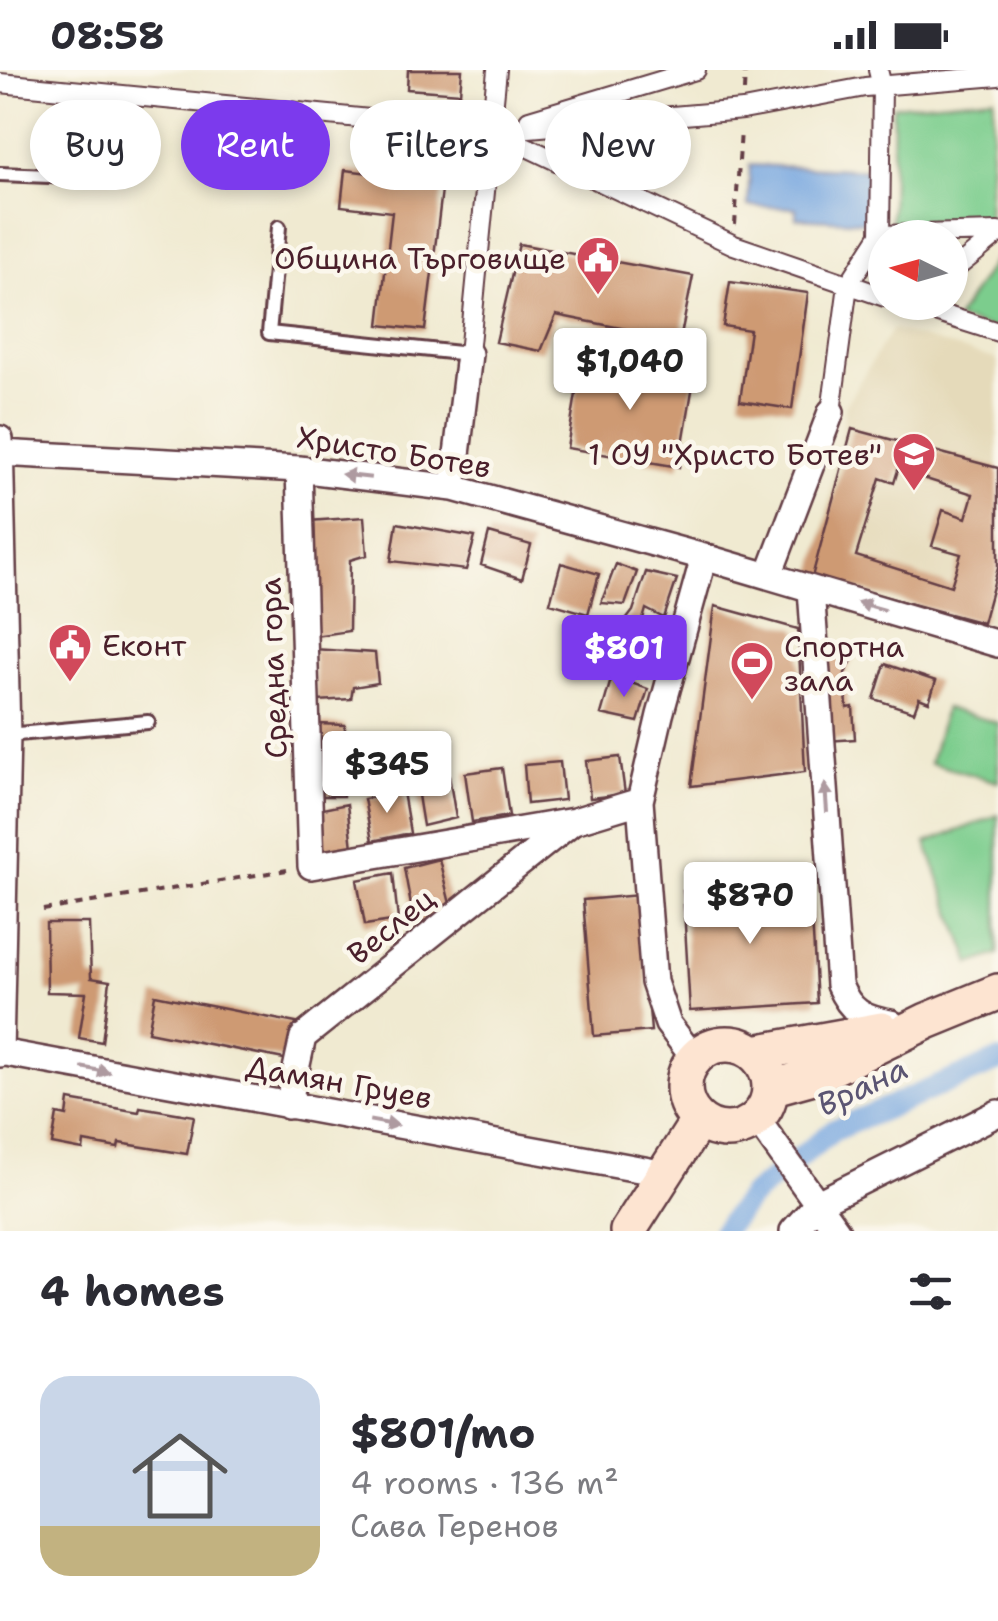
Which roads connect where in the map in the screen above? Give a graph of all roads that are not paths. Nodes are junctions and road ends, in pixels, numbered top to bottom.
1 (497, 70) edge
2 (696, 70) edge
3 (998, 76) edge
4 (58, 78) edge
5 (880, 78) edge
6 (0, 83) edge
7 (495, 100) edge
8 (350, 114) edge
9 (525, 121) edge
10 (525, 128) edge
11 (525, 146) edge
12 (0, 174) edge
13 (30, 175) edge
14 (487, 190) edge
15 (880, 220) edge
16 (279, 226) dead end
17 (998, 233) edge
18 (968, 234) edge
19 (868, 254) edge
20 (968, 258) edge
21 (848, 286) junction
22 (868, 292) edge
23 (962, 320) edge
24 (998, 332) edge
25 (469, 354) junction
26 (830, 412) joint
27 (0, 438) edge
28 (0, 454) edge
29 (300, 469) junction
30 (453, 488) junction
31 (704, 556) junction
32 (769, 576) junction
33 (812, 589) junction
34 (998, 644) edge
35 (148, 722) dead end
36 (8, 734) junction
37 (640, 802) junction
38 (574, 821) junction
39 (998, 992) edge
40 (917, 1023) junction
41 (0, 1053) edge
42 (754, 1053) junction
43 (694, 1058) junction
44 (288, 1106) junction
45 (998, 1112) edge
46 (765, 1114) junction
47 (699, 1120) junction
48 (666, 1174) junction
49 (814, 1198) junction
50 (628, 1231) edge
51 (793, 1231) edge
52 (837, 1231) edge

1 - 7 street
2 - 9 street
3 - 5 street
4 - 6 street
4 - 8 street
5 - 10 street
5 - 15 street
11 - 21 street
12 - 13 lane
14 - 25 street
16 - 25 lane
17 - 18 street
17 - 20 street
19 - 21 street
21 - 22 street
21 - 26 street
23 - 24 street
25 - 30 street
26 - 32 street
27 - 28 street
28 - 29 street, Христо Ботев
28 - 36 street
30 -> 29 street, Христо Ботев
29 - 38 street, Средна гора
30 - 31 street, Христо Ботев
31 - 32 street, Христо Ботев
31 - 37 street
32 - 33 street, Христо Ботев
34 -> 33 street, Христо Ботев
40 -> 33 street
35 - 36 lane
36 - 41 street
37 - 38 street
37 - 43 street
38 - 44 street, Веслец
39 - 40 main road
40 - 42 main road
40 - 46 main road
41 -> 44 street, Дамян Груев
42 - 43 main road
42 - 46 main road
43 - 47 main road
44 -> 48 street, Дамян Груев
45 - 49 street
46 - 47 main road
46 - 49 street
47 - 48 main road
48 - 50 main road
49 - 51 street
49 - 52 street

